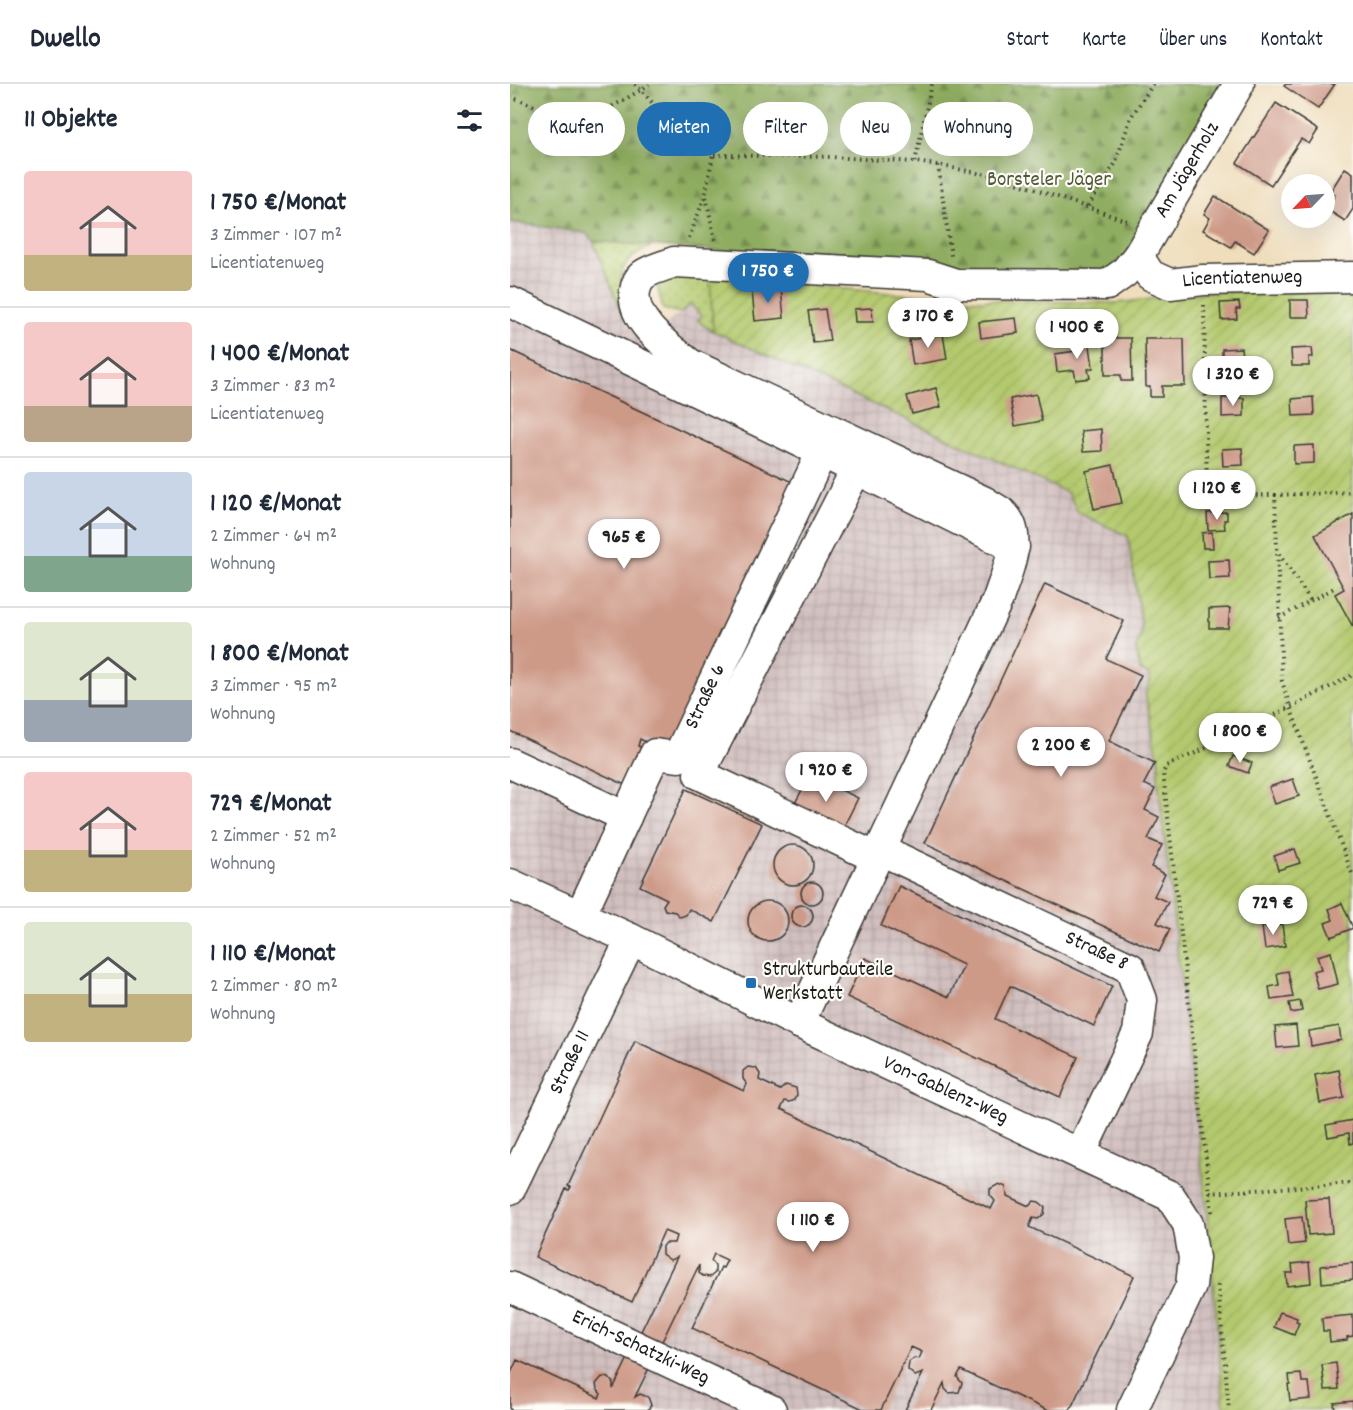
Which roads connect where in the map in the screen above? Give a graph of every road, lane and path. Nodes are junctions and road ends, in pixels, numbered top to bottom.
1 (635, 84) edge
2 (649, 84) edge
3 (932, 84) edge
4 (1153, 84) edge
5 (1239, 84) edge
6 (641, 90) junction
7 (510, 97) edge
8 (652, 102) edge
9 (731, 155) edge
10 (713, 156) edge
11 (915, 162) junction
12 (938, 165) junction
13 (705, 196) junction
14 (1088, 206) junction
15 (1134, 224) dead end
16 (1138, 255) junction
17 (674, 262) junction
18 (717, 264) junction
19 (1353, 277) edge
20 (1203, 280) junction
21 (956, 284) junction
22 (510, 302) edge
23 (822, 452) junction
24 (856, 470) junction
25 (1353, 492) edge
26 (1275, 495) junction
27 (1014, 547) junction
28 (1278, 553) junction
29 (1334, 588) dead end
30 (1311, 601) junction
31 (1280, 618) junction
32 (1353, 675) edge
33 (1290, 706) junction
34 (510, 763) edge
35 (627, 817) junction
36 (879, 854) junction
37 (1353, 876) edge
38 (510, 884) edge
39 (580, 916) junction
40 (631, 939) junction
41 (799, 1023) junction
42 (1080, 1154) junction
43 (1353, 1183) edge
44 (510, 1189) edge
45 (1210, 1193) junction
46 (1212, 1212) dead end
47 (1218, 1282) dead end
48 (510, 1287) edge
49 (771, 1410) edge
50 (1132, 1410) edge
51 (1229, 1410) edge

1 - 6 path
2 - 6 path
3 - 11 path
4 - 14 path
5 - 16 street, Am Jägerholz
6 - 7 path
6 - 8 path
9 - 11 path
10 - 13 path
11 - 12 path
12 - 14 path
12 - 21 path
13 - 17 path
13 - 18 path
14 - 15 path
16 - 20 street, Licentiatenweg
16 - 21 street
17 - 18 street
17 - 27 street
18 - 21 street
19 - 20 street, Licentiatenweg
20 - 26 path
22 - 23 street
23 - 24 street
23 - 35 street, Straße 6
24 - 27 street
24 - 36 street, Straße 8
25 - 26 path
26 - 28 path
27 - 36 street
28 - 30 path
28 - 31 path
29 - 30 path
30 - 31 path
31 - 33 path
32 - 33 path
33 - 37 path
33 - 45 path
34 - 35 street
35 - 39 street, Straße 6
36 - 41 street
36 - 42 street, Straße 8
38 - 39 street, Von-Gablenz-Weg
39 - 40 street, Von-Gablenz-Weg
40 - 41 street, Von-Gablenz-Weg
40 - 44 street, Straße 11
41 - 42 street, Von-Gablenz-Weg
42 - 50 street, Von-Gablenz-Weg
43 - 45 path
45 - 46 path
47 - 51 path
48 - 49 street, Erich-Schatzki-Weg

